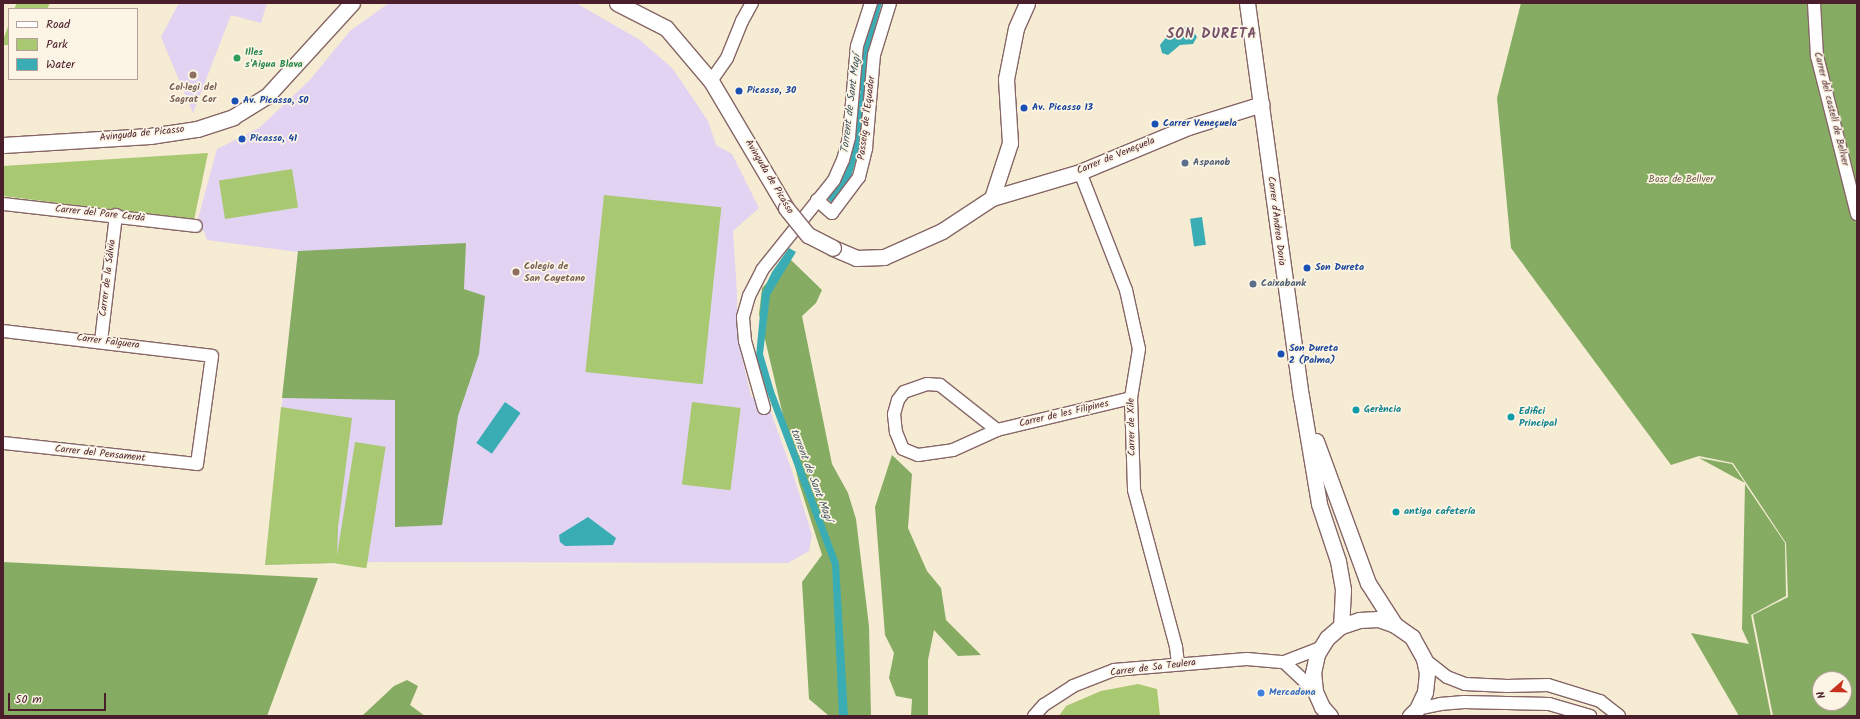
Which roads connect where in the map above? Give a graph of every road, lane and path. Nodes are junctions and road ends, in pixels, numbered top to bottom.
1 (352, 3) edge
2 (617, 3) edge
3 (752, 3) edge
4 (871, 3) edge
5 (890, 3) edge
6 (1027, 3) edge
7 (1247, 3) edge
8 (1814, 3) edge
9 (711, 81) junction
10 (1262, 104) junction
11 (3, 145) edge
12 (1080, 172) junction
13 (992, 198) junction
14 (817, 200) junction
15 (3, 204) edge
16 (1857, 214) edge
17 (116, 215) junction
18 (196, 226) dead end
19 (3, 331) edge
20 (101, 341) junction
21 (1301, 396) junction
22 (1131, 398) junction
23 (764, 408) dead end
24 (997, 430) junction
25 (3, 444) edge
26 (197, 464) joint
27 (1395, 625) junction
28 (1341, 626) junction
29 (1321, 648) junction
30 (1424, 658) junction
31 (1284, 662) junction
32 (1178, 663) junction
33 (1315, 691) junction
34 (1414, 713) edge
35 (1034, 716) edge
36 (1330, 716) edge
37 (1590, 716) edge
38 (1619, 716) edge

1 - 11 street, Avinguda de Picasso
2 - 9 street, Avinguda de Picasso
3 - 9 street
4 - 14 street, Passeig de l'Equador
5 - 14 street, Passeig de l'Equador
6 - 13 street
7 - 10 street, Carrer d'Andrea Doria
8 - 16 street, Carrer del castell de Bellver
9 - 13 street, Avinguda de Picasso, bridge
10 - 12 street, Carrer de Veneçuela
10 - 21 street, Carrer d'Andrea Doria
12 - 13 street, Carrer de Veneçuela
12 - 22 street, Carrer de Xile
14 - 23 street
15 - 17 street, Carrer del Pare Cerdà
17 - 18 street, Carrer del Pare Cerdà
17 - 20 street, Carrer de la Sàlvia
19 - 20 street, Carrer Falguera
20 - 26 street, Carrer Falguera
21 - 27 street
21 - 28 street, Carrer d'Andrea Doria
22 - 24 street, Carrer de les Filipines
22 - 32 street, Carrer de Xile
24 - 24 street, Carrer de les Filipines
25 - 26 street, Carrer del Pensament
27 - 28 street
27 - 30 street
28 - 29 street
29 - 31 street, Carrer de Sa Teulera
29 - 33 street
30 - 34 street
30 - 38 street
31 - 32 street, Carrer de Sa Teulera
31 - 33 street
32 - 35 street, Carrer de Sa Teulera
33 - 36 street
34 - 37 street

